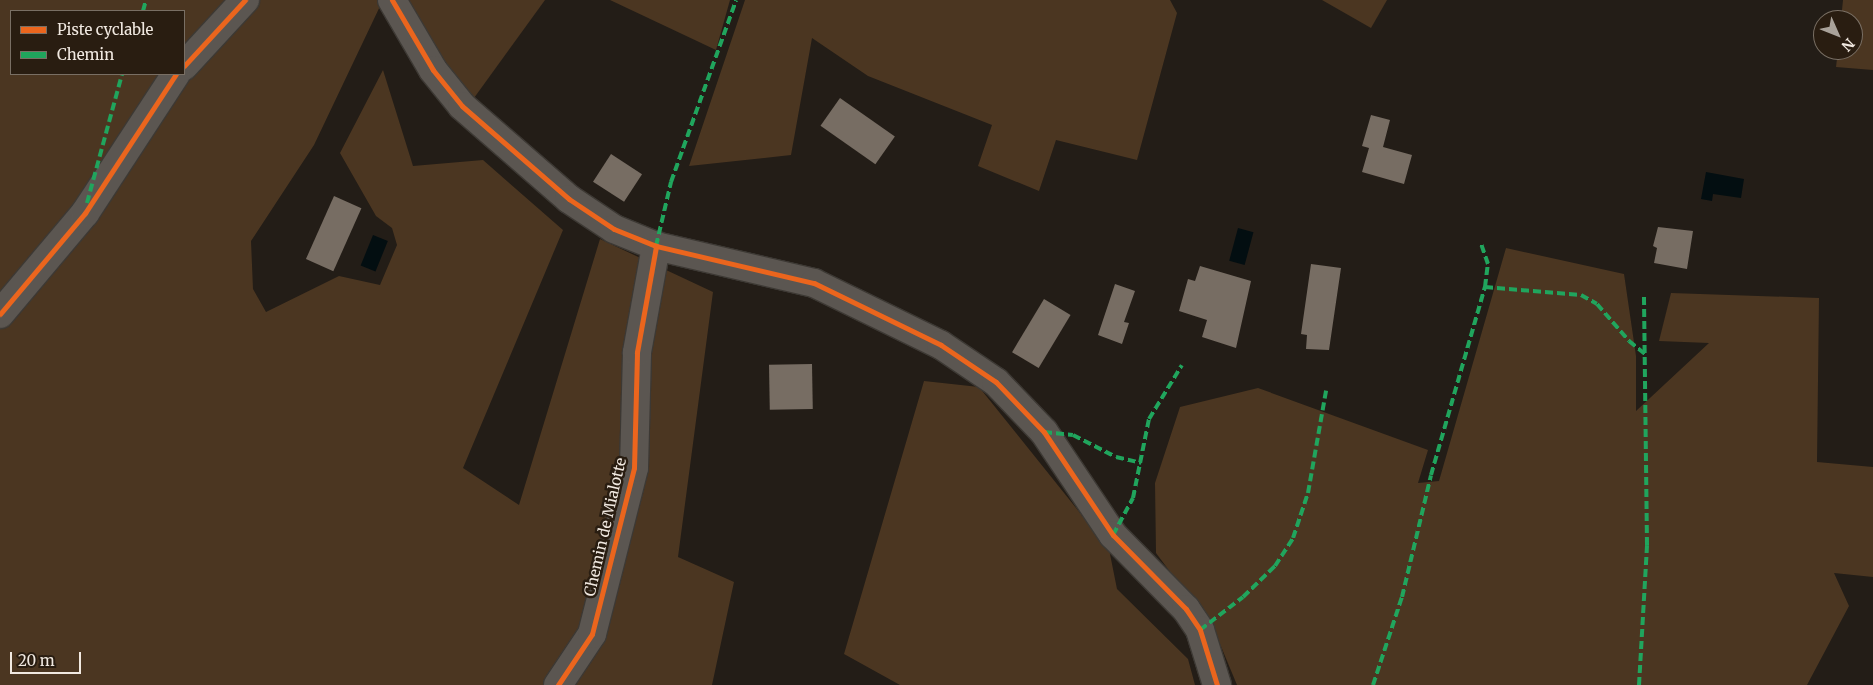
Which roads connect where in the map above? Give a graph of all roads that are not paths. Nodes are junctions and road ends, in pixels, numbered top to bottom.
1 (246, 0) edge
2 (392, 0) edge
3 (185, 65) edge
4 (175, 75) edge
5 (656, 246) junction
6 (0, 314) edge
7 (558, 685) edge
8 (1217, 685) edge

1 - 3 street
2 - 5 street
4 - 6 street
5 - 7 street, Chemin de Mialotte
5 - 8 street

